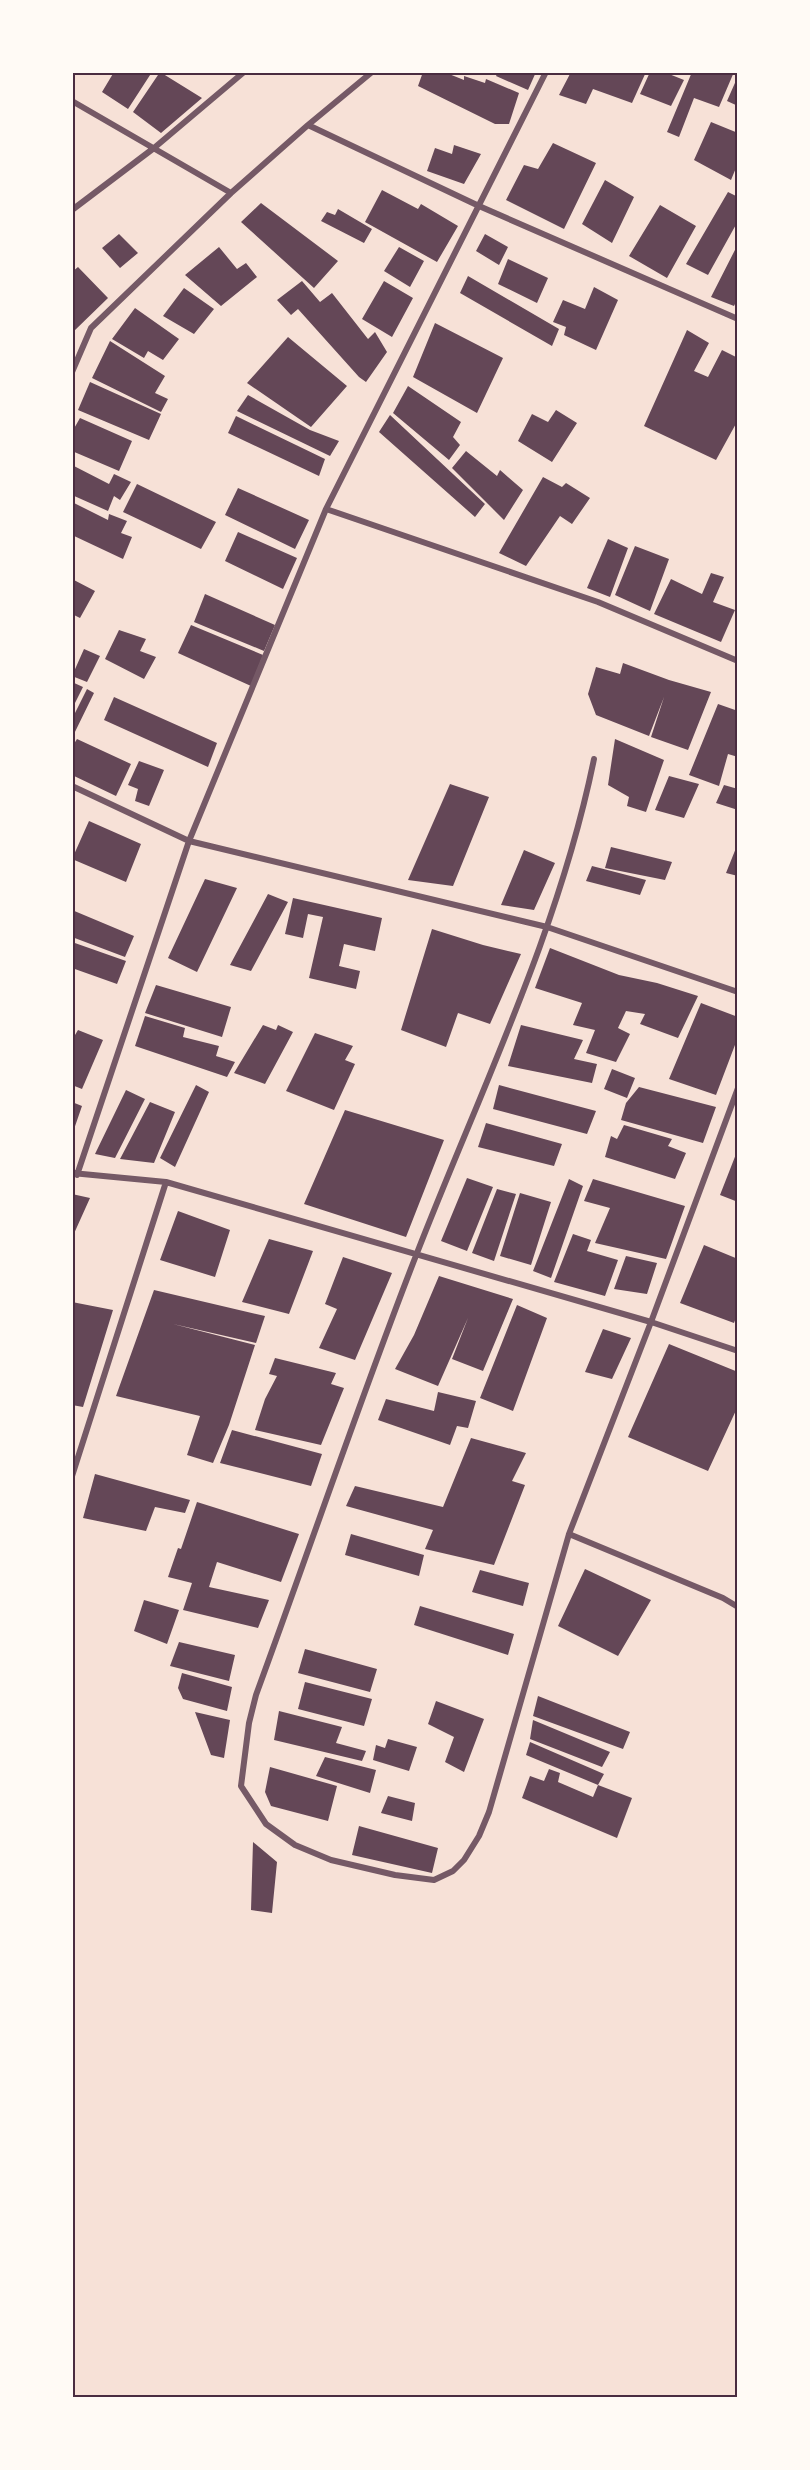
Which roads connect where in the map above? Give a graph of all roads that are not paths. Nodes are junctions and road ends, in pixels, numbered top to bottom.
1 (244, 72) edge
2 (372, 72) edge
3 (546, 72) edge
4 (72, 100) edge
5 (308, 124) junction
6 (154, 148) junction
7 (231, 193) junction
8 (479, 206) junction
9 (72, 210) edge
10 (738, 320) edge
11 (72, 372) edge
12 (326, 509) junction
13 (738, 661) edge
14 (594, 759) dead end
15 (72, 786) edge
16 (189, 841) junction
17 (547, 927) junction
18 (738, 992) edge
19 (738, 1088) edge
20 (75, 1174) edge
21 (166, 1182) junction
22 (416, 1255) junction
23 (651, 1322) junction
24 (738, 1351) edge
25 (72, 1476) edge
26 (570, 1534) junction
27 (738, 1607) edge

1 - 6 street
2 - 5 street
3 - 8 street
4 - 6 street
5 - 7 street
5 - 8 street
6 - 7 street
6 - 9 street
7 - 11 street
8 - 10 street
8 - 12 street
12 - 13 street
12 - 16 street
14 - 17 street
15 - 16 street
16 - 17 street
16 - 20 street
17 - 18 street
17 - 22 street
19 - 23 street
20 - 21 street
21 - 22 street
21 - 25 street
22 - 23 street
22 - 26 street
23 - 24 street
23 - 26 street
26 - 27 street

